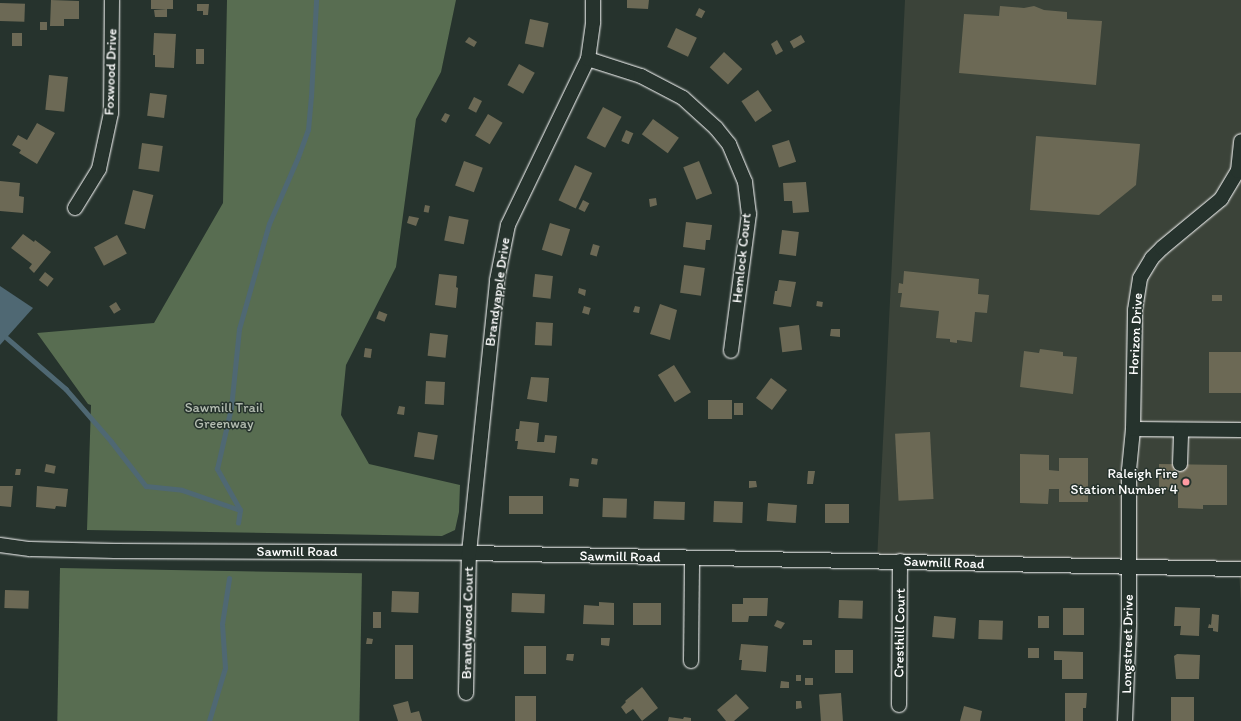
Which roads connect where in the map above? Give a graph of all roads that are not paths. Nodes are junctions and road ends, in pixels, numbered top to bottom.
1 (112, 0) edge
2 (593, 0) edge
3 (588, 59) junction
4 (1241, 141) edge
5 (75, 208) dead end
6 (731, 351) dead end
7 (1133, 429) junction
8 (1181, 430) junction
9 (1241, 430) edge
10 (1180, 464) dead end
11 (0, 546) edge
12 (469, 553) junction
13 (692, 558) junction
14 (900, 562) junction
15 (1129, 568) junction
16 (1241, 569) edge
17 (691, 661) dead end
18 (466, 693) dead end
19 (899, 705) dead end
20 (1125, 721) edge

1 - 5 street, Foxwood Drive
2 - 3 street, Brandyapple Drive
3 - 6 street, Hemlock Court
3 - 12 street, Brandyapple Drive
4 - 7 street, Horizon Drive
7 - 8 street
7 - 15 street, Horizon Drive
8 - 9 street
8 - 10 street
11 - 12 street, Sawmill Road
12 - 13 street, Sawmill Road
12 - 18 street, Brandywood Court
13 - 14 street, Sawmill Road
13 - 17 street
14 - 15 street, Sawmill Road
14 - 19 street, Cresthill Court
15 - 16 street, Sawmill Road
15 - 20 street, Longstreet Drive

